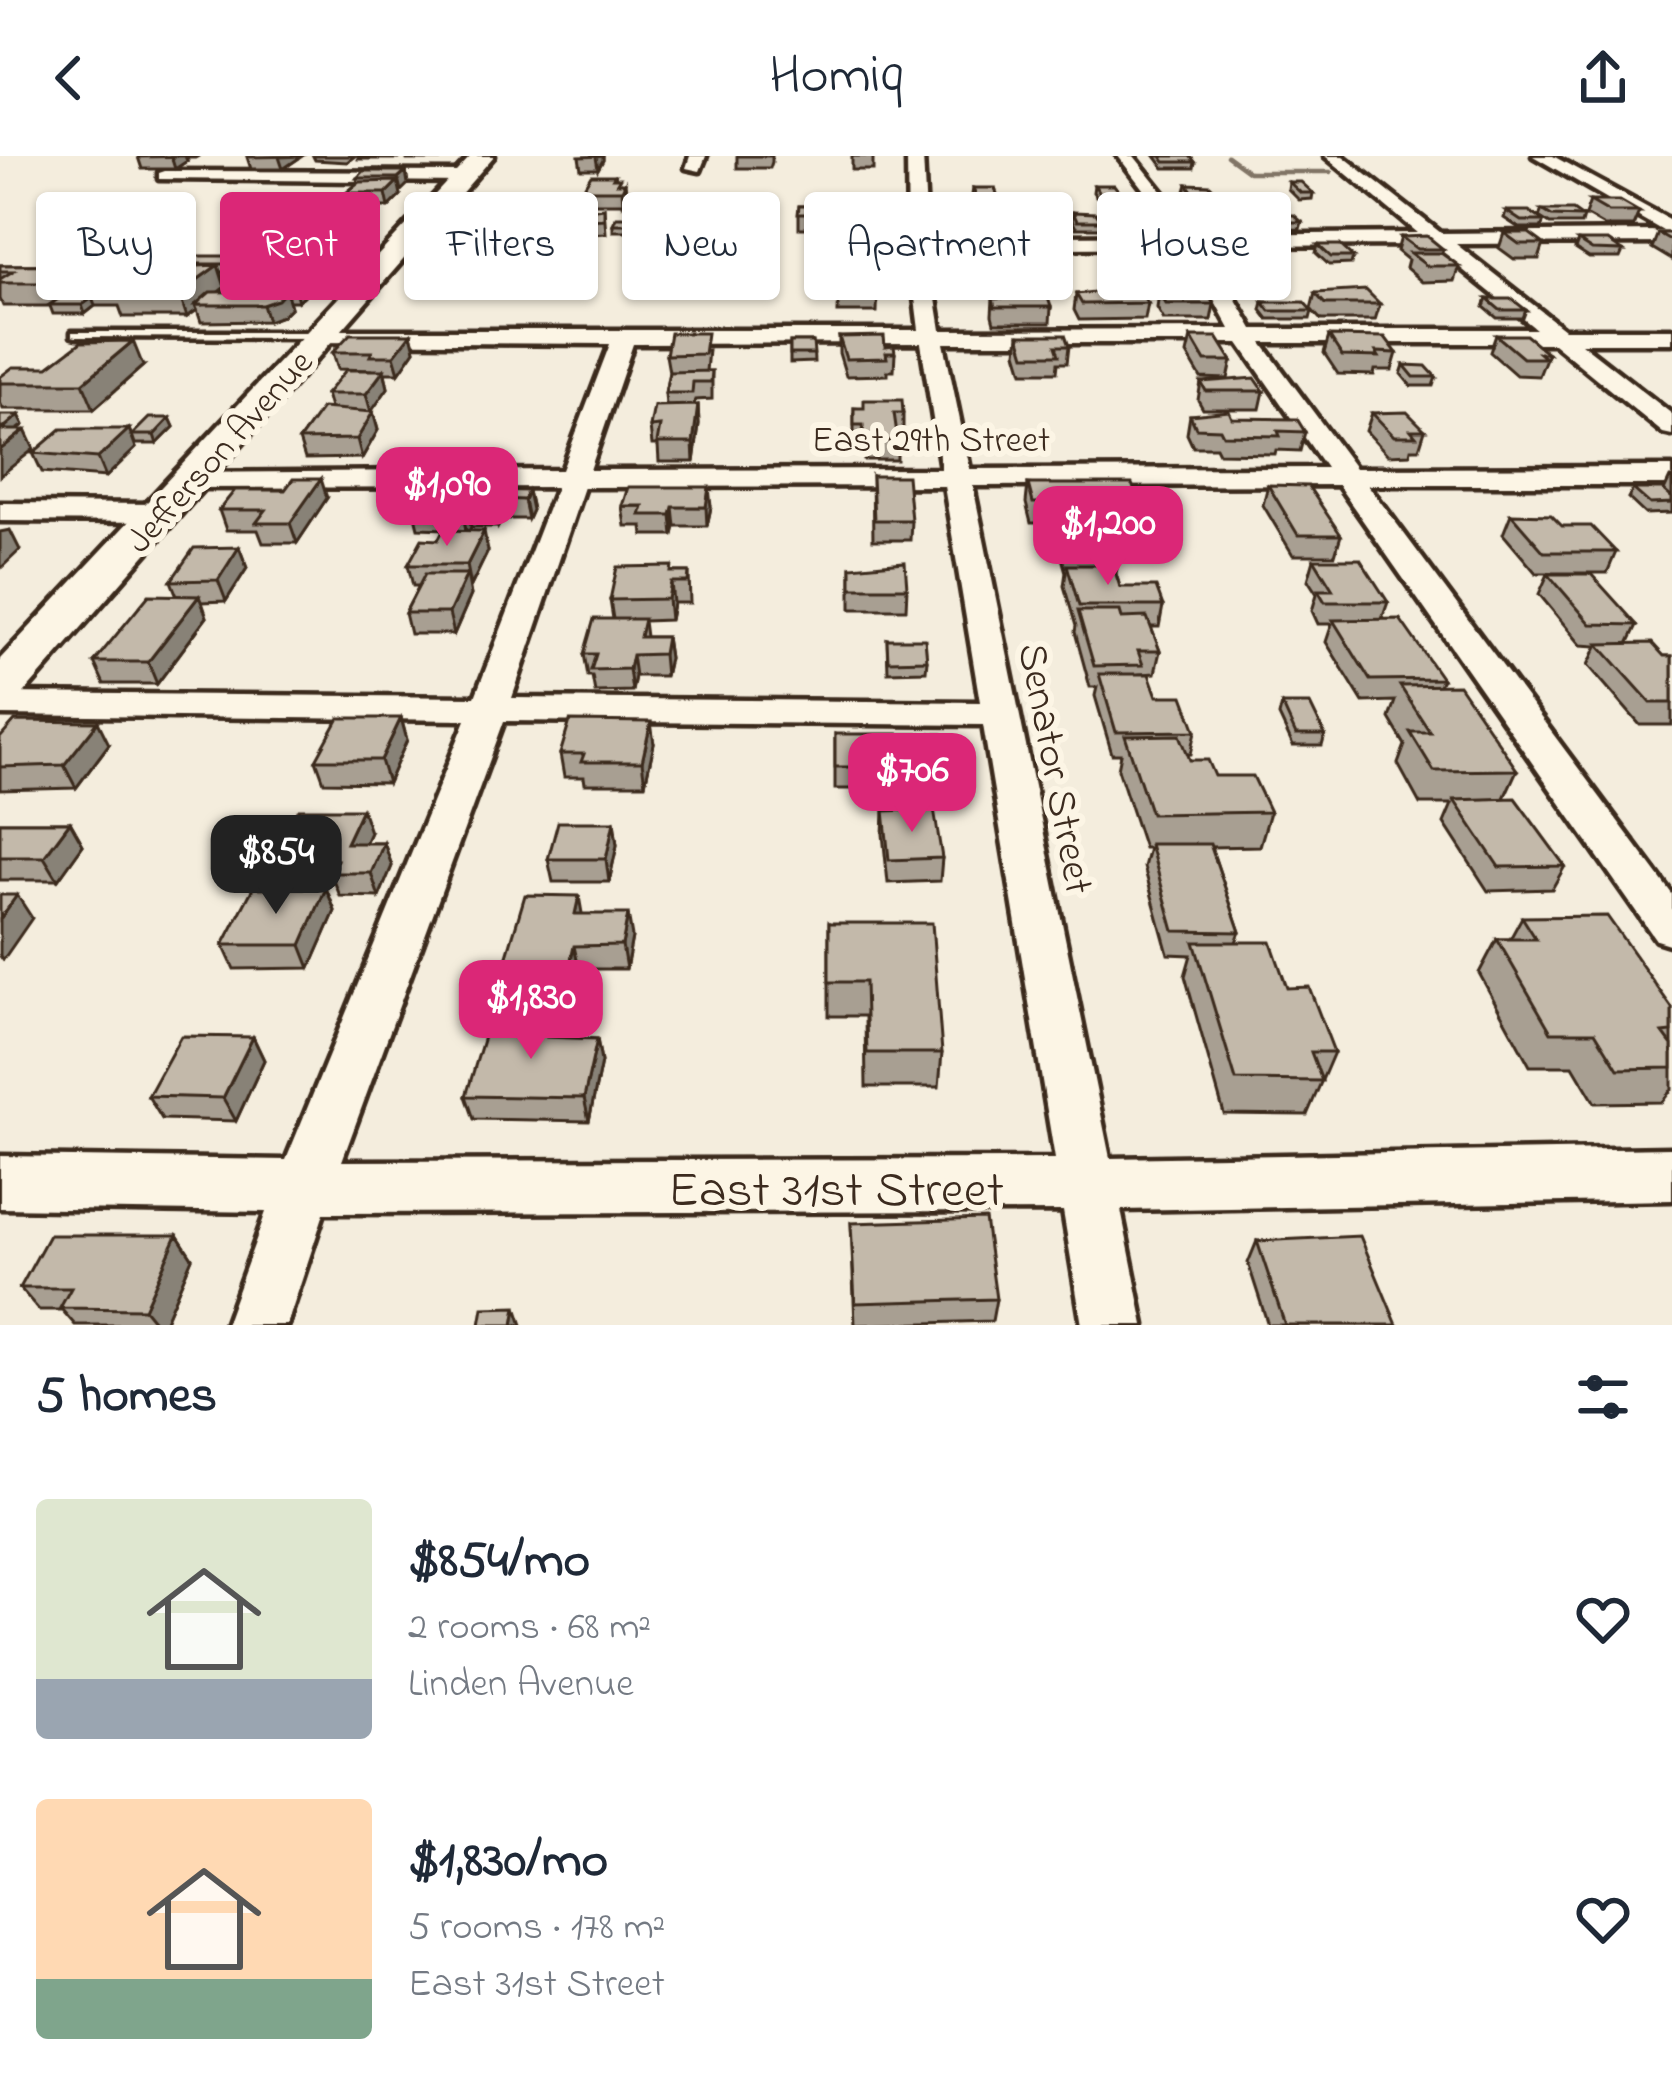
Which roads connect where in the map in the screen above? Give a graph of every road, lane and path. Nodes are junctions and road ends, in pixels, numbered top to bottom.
1 (232, 156) edge
2 (915, 156) edge
3 (1126, 156) edge
4 (1334, 156) edge
5 (1541, 156) edge
6 (474, 166) edge
7 (164, 176) dead end
8 (200, 176) junction
9 (916, 192) edge
10 (1154, 192) edge
11 (1672, 233) edge
12 (1440, 239) junction
13 (1291, 241) edge
14 (926, 300) edge
15 (1225, 300) edge
16 (76, 334) dead end
17 (625, 335) junction
18 (322, 336) junction
19 (931, 336) junction
20 (1245, 336) junction
21 (1562, 336) junction
22 (1672, 336) edge
23 (1672, 427) edge
24 (1347, 476) junction
25 (1672, 476) edge
26 (957, 477) junction
27 (190, 479) junction
28 (573, 479) junction
29 (0, 512) edge
30 (161, 513) junction
31 (0, 689) edge
32 (0, 704) edge
33 (490, 708) junction
34 (997, 714) junction
35 (1672, 928) edge
36 (1672, 1174) edge
37 (0, 1182) edge
38 (1088, 1185) junction
39 (303, 1190) junction
40 (256, 1325) edge
41 (1113, 1325) edge

1 - 8 street
2 - 9 street, Senator Street
3 - 10 street
4 - 12 street
5 - 11 street
6 - 8 street
6 - 18 main road, Jefferson Avenue
7 - 8 street
11 - 12 street
12 - 13 street
12 - 21 street
14 - 19 street, Senator Street
15 - 20 street
16 - 18 lane
17 - 18 street
17 - 19 street
17 - 28 street
18 - 27 main road, Jefferson Avenue
19 - 20 street
19 - 26 street, Senator Street
20 - 21 street
20 - 24 street
21 - 22 street
21 - 23 street
24 - 25 street, East 29th Street
24 - 26 street, East 29th Street
24 - 35 street
26 - 28 street, East 29th Street
26 - 34 street, Senator Street
27 - 28 street, East 29th Street
27 - 30 main road, Jefferson Avenue
28 - 33 street
29 - 30 street
30 - 31 main road, Jefferson Avenue
32 - 33 street
33 - 34 street
33 - 39 street
34 - 38 street, Senator Street
36 - 38 street, East 31st Street
37 - 39 street, East 31st Street
38 - 39 street, East 31st Street
38 - 41 street, Senator Street
39 - 40 street

